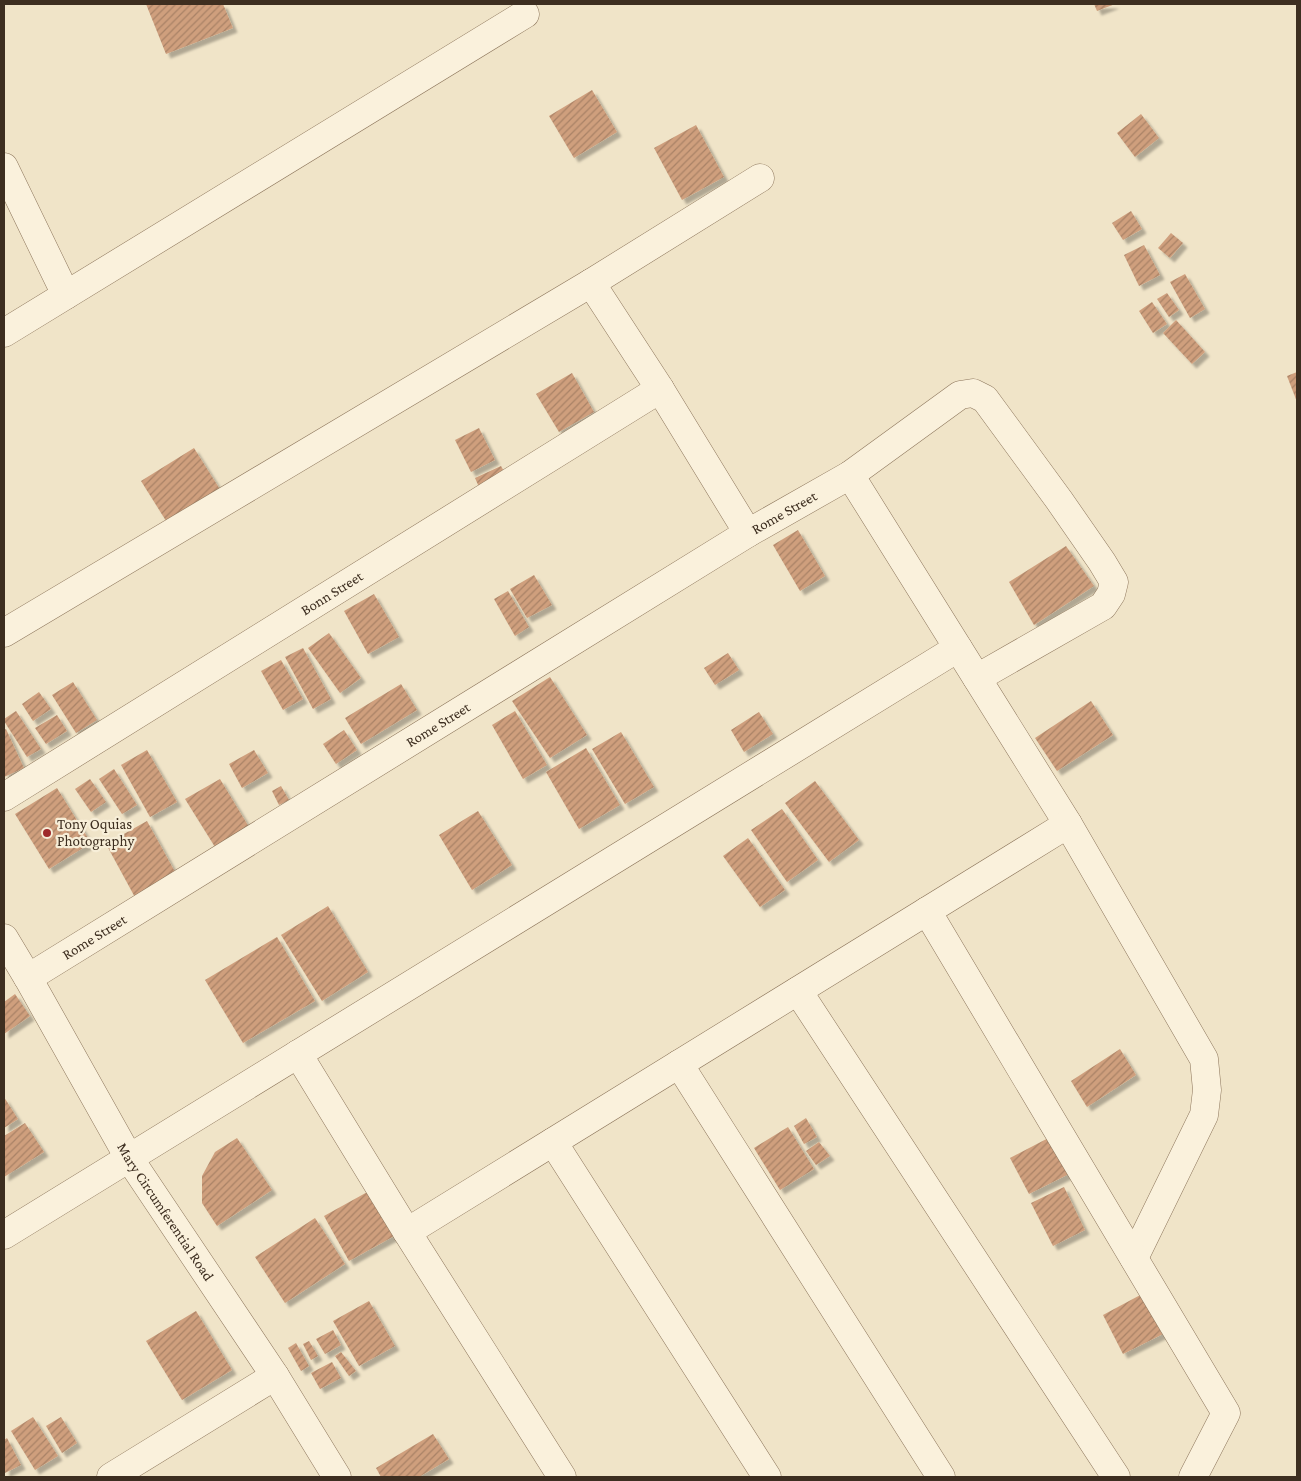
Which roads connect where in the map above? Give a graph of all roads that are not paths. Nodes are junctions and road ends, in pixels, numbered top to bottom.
1 (525, 14) dead end
2 (4, 167) edge
3 (760, 178) dead end
4 (591, 283) junction
5 (66, 295) junction
6 (4, 333) edge
7 (660, 390) junction
8 (850, 475) junction
9 (748, 533) junction
10 (4, 633) edge
11 (958, 648) junction
12 (977, 678) junction
13 (4, 797) edge
14 (1068, 824) junction
15 (927, 911) junction
16 (4, 938) edge
17 (28, 978) junction
18 (798, 991) junction
19 (298, 1054) junction
20 (679, 1064) junction
21 (553, 1142) junction
22 (129, 1158) junction
23 (407, 1232) junction
24 (4, 1235) edge
25 (1134, 1258) junction
26 (275, 1376) junction
27 (110, 1477) edge
28 (337, 1477) edge
29 (562, 1477) edge
30 (767, 1477) edge
31 (941, 1477) edge
32 (1116, 1477) edge
33 (1193, 1477) edge

1 - 5 street
2 - 5 street
3 - 4 street
4 - 7 street
4 - 10 street
5 - 6 street
7 - 9 street
7 - 13 street, Bonn Street
8 - 9 street, Rome Street
8 - 11 street
8 - 12 street, Rome Street
9 - 17 street, Rome Street
11 - 12 street
11 - 19 street
12 - 14 street
14 - 15 street
14 - 25 street
15 - 18 street
15 - 25 street
16 - 17 street, Mary Circumferential Road
17 - 22 street, Mary Circumferential Road
18 - 20 street
18 - 32 street
19 - 22 street
19 - 23 street
20 - 21 street
20 - 31 street
21 - 23 street
21 - 30 street
22 - 24 street
22 - 26 street, Mary Circumferential Road
23 - 29 street
25 - 33 street
26 - 27 street
26 - 28 street, Mary Circumferential Road

